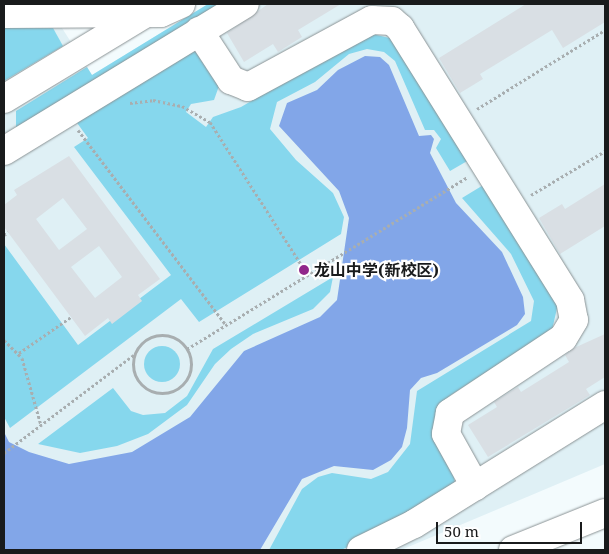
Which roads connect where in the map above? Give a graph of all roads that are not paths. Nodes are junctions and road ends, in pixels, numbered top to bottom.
1 (181, 4) edge
2 (245, 4) edge
3 (146, 13) junction
4 (4, 14) edge
5 (199, 32) junction
6 (4, 99) edge
7 (4, 151) edge
8 (605, 405) edge
9 (475, 486) junction
10 (605, 513) edge
11 (361, 550) edge
12 (513, 550) edge

1 - 3 street
2 - 5 street
3 - 4 street
3 - 6 street
5 - 7 street
5 - 9 street
8 - 9 street
9 - 11 street
10 - 12 street

